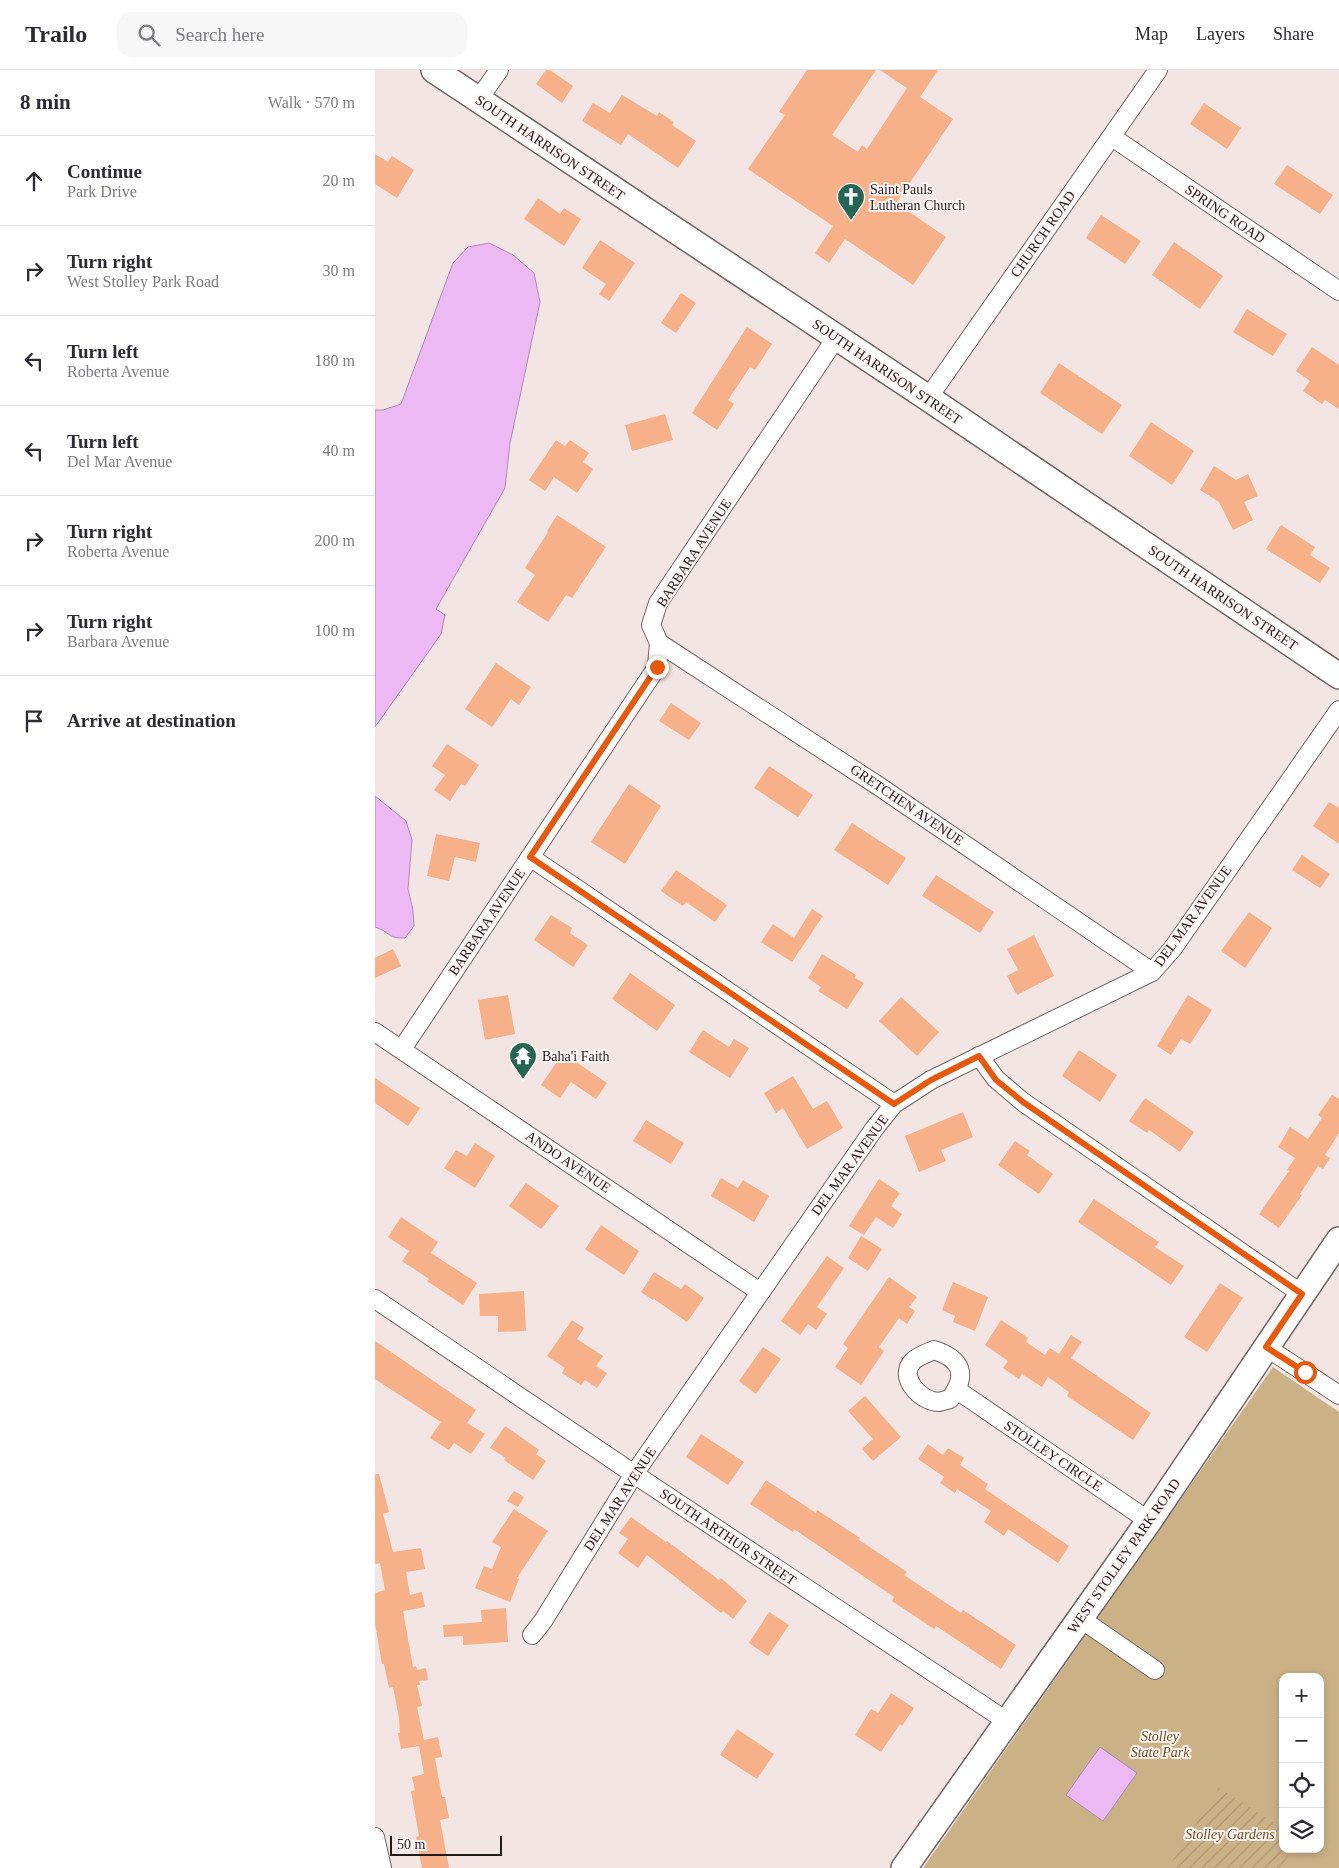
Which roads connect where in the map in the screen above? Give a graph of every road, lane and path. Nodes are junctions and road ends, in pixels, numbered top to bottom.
1 (434, 70) edge
2 (499, 70) edge
3 (1158, 70) edge
4 (478, 100) junction
5 (1112, 137) junction
6 (1339, 291) edge
7 (836, 338) junction
8 (928, 398) junction
9 (659, 643) junction
10 (1339, 676) edge
11 (1339, 710) edge
12 (530, 857) junction
13 (1152, 972) junction
14 (375, 1032) edge
15 (402, 1049) junction
16 (979, 1056) junction
17 (894, 1104) junction
18 (1339, 1240) edge
19 (761, 1292) junction
20 (1302, 1294) junction
21 (375, 1299) edge
22 (1266, 1347) junction
23 (957, 1390) dead end
24 (1339, 1395) edge
25 (635, 1474) junction
26 (1149, 1522) junction
27 (1081, 1619) junction
28 (532, 1635) dead end
29 (1155, 1670) dead end
30 (1008, 1722) junction
31 (375, 1837) edge
32 (381, 1868) edge
33 (904, 1868) edge

1 - 4 main road, SOUTH HARRISON STREET
2 - 4 street
3 - 5 street, CHURCH ROAD
4 - 7 main road, SOUTH HARRISON STREET
5 - 6 street, SPRING ROAD
5 - 8 street, CHURCH ROAD
7 - 8 main road, SOUTH HARRISON STREET
7 - 9 street, BARBARA AVENUE
8 - 10 main road, SOUTH HARRISON STREET
9 - 12 street, BARBARA AVENUE
9 - 13 street, GRETCHEN AVENUE
11 - 13 street, DEL MAR AVENUE
12 - 15 street, BARBARA AVENUE
12 - 17 street
13 - 16 street, DEL MAR AVENUE
14 - 15 street, ANDO AVENUE
15 - 19 street, ANDO AVENUE
16 - 17 street, DEL MAR AVENUE
16 - 20 street
17 - 19 street, DEL MAR AVENUE
18 - 20 main road, WEST STOLLEY PARK ROAD
19 - 25 street, DEL MAR AVENUE
20 - 22 main road, WEST STOLLEY PARK ROAD
21 - 25 street, SOUTH ARTHUR STREET
22 - 24 street
22 - 26 main road, WEST STOLLEY PARK ROAD
23 - 26 street, STOLLEY CIRCLE
25 - 28 street, DEL MAR AVENUE
25 - 30 street, SOUTH ARTHUR STREET
26 - 27 main road, WEST STOLLEY PARK ROAD
27 - 29 street
27 - 30 main road, WEST STOLLEY PARK ROAD
30 - 33 main road, WEST STOLLEY PARK ROAD
31 - 32 street

